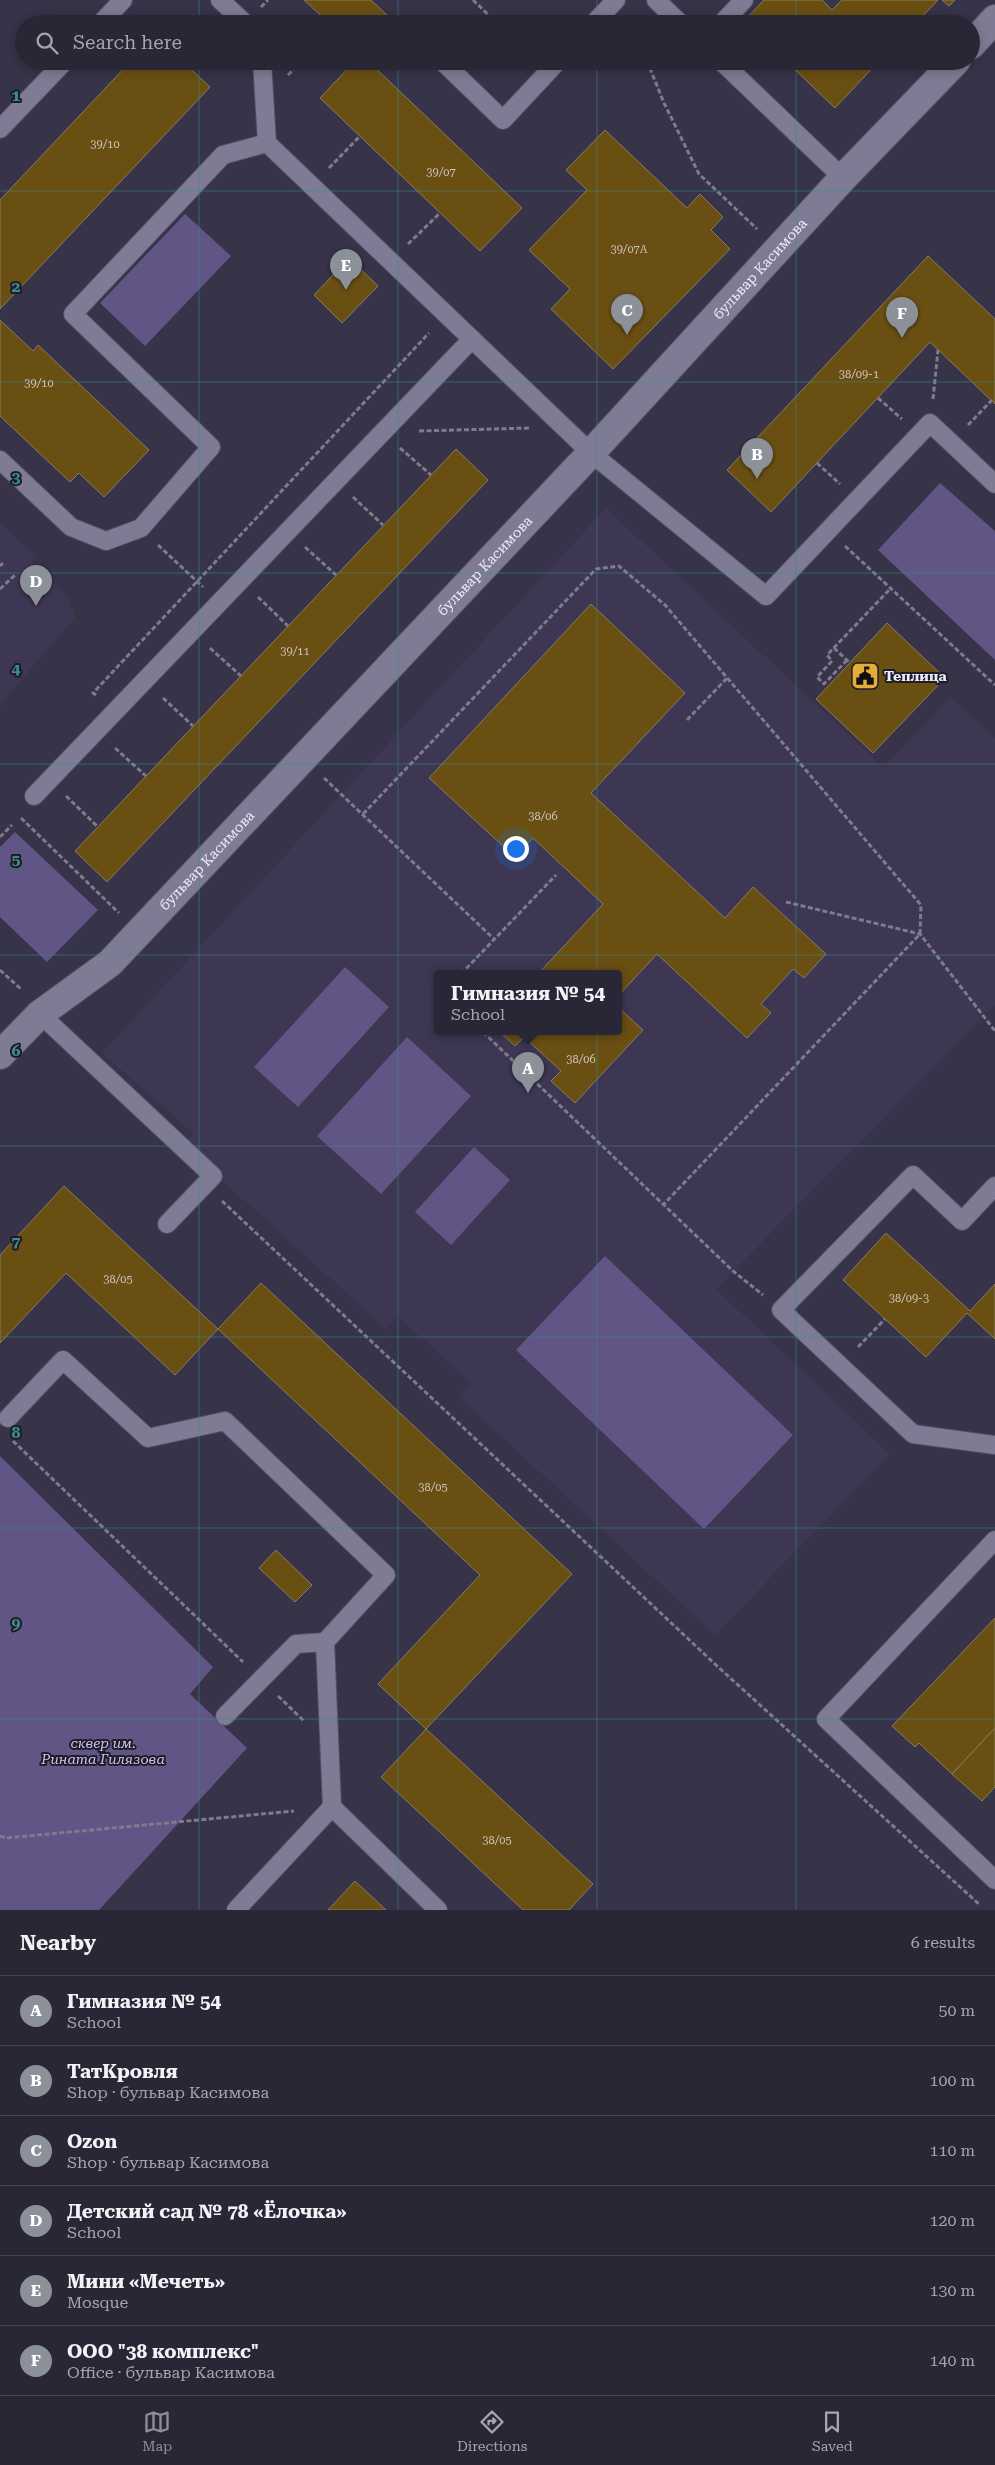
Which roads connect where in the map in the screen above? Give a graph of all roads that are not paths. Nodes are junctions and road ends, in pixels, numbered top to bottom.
1 (123, 0) edge
2 (616, 0) edge
3 (656, 0) edge
4 (744, 0) edge
5 (229, 3) edge
6 (109, 15) edge
7 (239, 15) edge
8 (602, 15) edge
9 (672, 15) edge
10 (730, 15) edge
11 (995, 19) edge
12 (980, 35) edge
13 (56, 70) edge
14 (263, 70) edge
15 (451, 70) edge
16 (550, 70) edge
17 (729, 70) edge
18 (947, 70) edge
19 (0, 129) edge
20 (267, 143) junction
21 (843, 178) junction
22 (472, 339) junction
23 (591, 453) junction
24 (0, 460) edge
25 (995, 484) edge
26 (34, 796) road end
27 (40, 1014) junction
28 (0, 1056) edge
29 (992, 1196) edge
30 (167, 1224) dead end
31 (8, 1426) road end
32 (995, 1445) edge
33 (995, 1540) edge
34 (325, 1642) junction
35 (224, 1716) dead end
36 (332, 1807) junction
37 (995, 1880) edge
38 (236, 1910) edge
39 (438, 1910) edge

1 - 6 lane
2 - 8 lane
3 - 9 lane
4 - 10 lane
5 - 7 lane
11 - 12 street
13 - 19 lane
14 - 20 lane
15 - 16 lane
17 - 21 lane
18 - 21 street, бульвар Касимова
20 - 22 lane
20 - 24 lane
21 - 23 street, бульвар Касимова
22 - 23 lane
22 - 26 lane
23 - 25 lane
23 - 27 street, бульвар Касимова
27 - 28 street, бульвар Касимова
27 - 30 lane
29 - 32 lane
31 - 34 lane
33 - 37 lane
34 - 35 lane
34 - 36 lane
36 - 38 lane
36 - 39 lane

